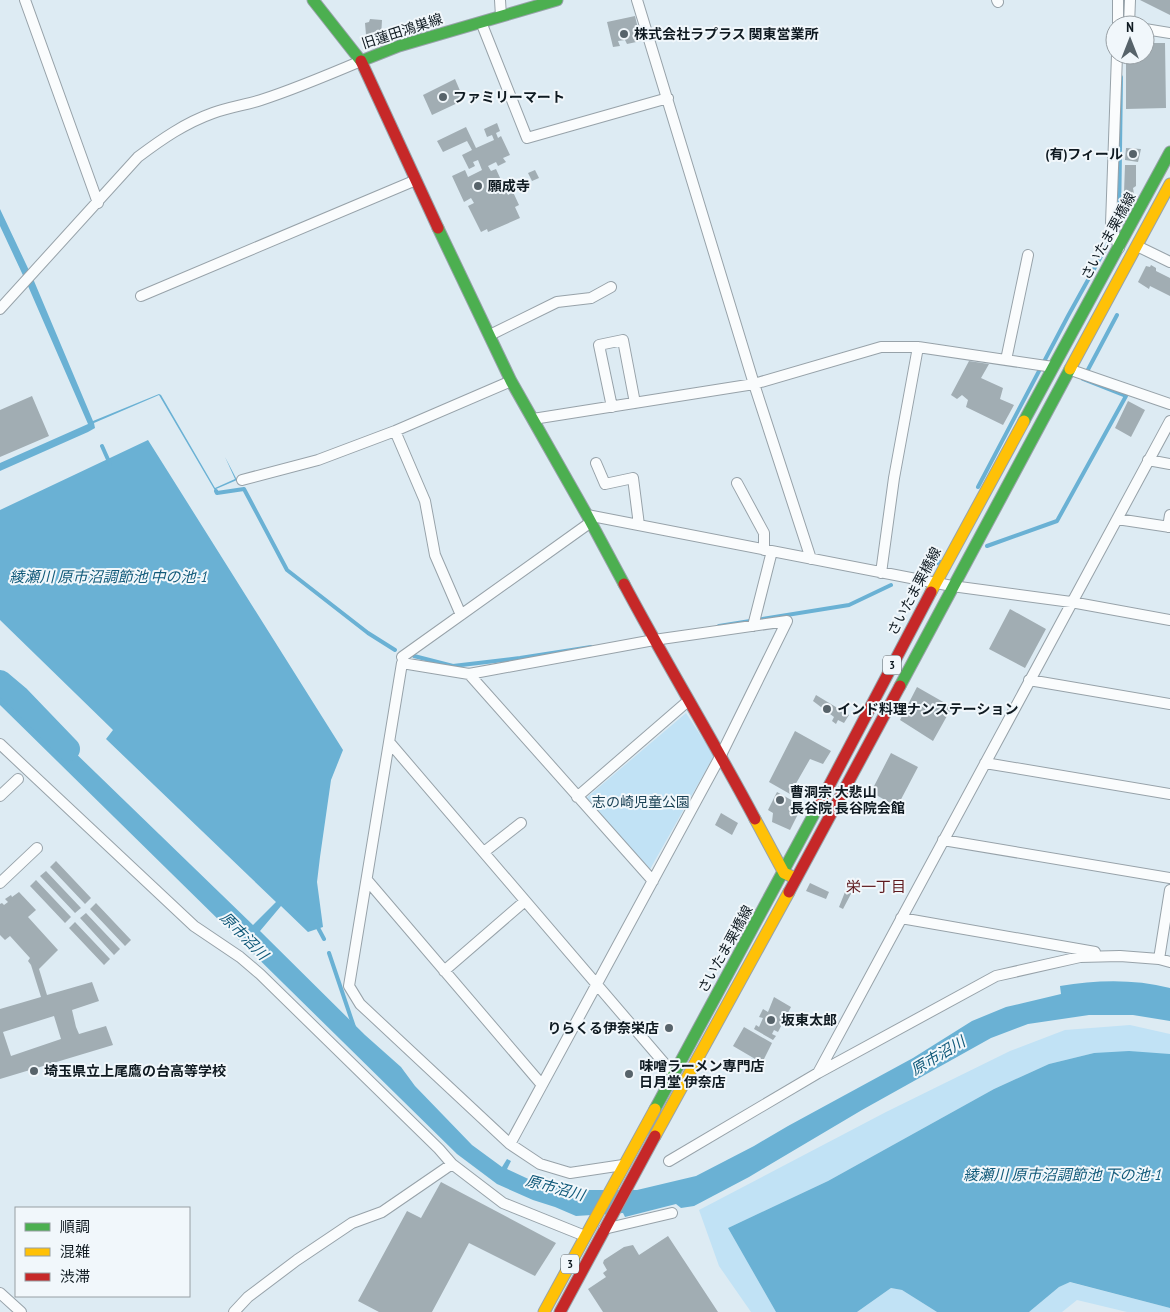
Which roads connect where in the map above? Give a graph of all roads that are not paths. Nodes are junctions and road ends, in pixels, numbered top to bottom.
1 (25, 0) edge
2 (313, 0) edge
3 (500, 0) edge
4 (557, 0) edge
5 (637, 0) edge
6 (1118, 0) edge
7 (1130, 0) edge
8 (1118, 12) joint
9 (1130, 12) junction
10 (1130, 15) edge
11 (501, 16) junction
12 (480, 22) junction
13 (1155, 30) edge
14 (1170, 33) edge
15 (361, 61) junction
16 (1117, 65) edge
17 (668, 98) junction
18 (1170, 152) edge
19 (416, 180) junction
20 (1170, 184) edge
21 (98, 202) junction
22 (1137, 246) junction
23 (1119, 248) junction
24 (1028, 255) dead end
25 (1170, 262) edge
26 (611, 287) dead end
27 (141, 296) dead end
28 (0, 309) edge
29 (490, 334) junction
30 (918, 347) junction
31 (1006, 360) junction
32 (1053, 367) junction
33 (1080, 373) junction
34 (512, 381) junction
35 (754, 384) junction
36 (635, 403) junction
37 (1170, 404) edge
38 (612, 407) junction
39 (533, 419) junction
40 (1170, 420) edge
41 (395, 431) junction
42 (1148, 460) junction
43 (596, 463) dead end
44 (1170, 464) edge
45 (242, 480) dead end
46 (737, 483) dead end
47 (1170, 515) edge
48 (589, 519) junction
49 (1116, 519) junction
50 (639, 525) junction
51 (1169, 527) edge
52 (768, 550) junction
53 (812, 558) junction
54 (881, 573) junction
55 (935, 583) junction
56 (952, 586) junction
57 (1071, 602) junction
58 (461, 615) junction
59 (1170, 620) edge
60 (754, 622) junction
61 (652, 637) junction
62 (402, 657) dead end
63 (469, 674) junction
64 (1029, 680) junction
65 (688, 701) junction
66 (1170, 704) edge
67 (390, 743) junction
68 (0, 744) edge
69 (721, 755) junction
70 (984, 763) junction
71 (18, 779) dead end
72 (1170, 794) edge
73 (0, 796) edge
74 (577, 797) junction
75 (520, 824) dead end
76 (943, 840) junction
77 (37, 848) dead end
78 (484, 852) junction
79 (784, 873) junction
80 (1170, 878) edge
81 (796, 879) junction
82 (367, 880) junction
83 (653, 881) junction
84 (0, 883) edge
85 (1170, 890) edge
86 (525, 901) junction
87 (901, 918) junction
88 (1120, 956) junction
89 (1159, 959) junction
90 (1170, 962) edge
91 (444, 970) junction
92 (596, 985) junction
93 (818, 1073) junction
94 (673, 1074) junction
95 (542, 1085) junction
96 (683, 1086) junction
97 (510, 1144) junction
98 (669, 1161) dead end
99 (452, 1164) junction
100 (623, 1166) junction
101 (672, 1213) dead end
102 (606, 1224) junction
103 (585, 1236) junction
104 (0, 1293) edge
105 (21, 1312) edge
106 (234, 1312) edge
107 (544, 1312) edge
108 (560, 1312) edge

1 - 21 street
2 - 15 main road, 旧蓮田鴻巣線
3 - 11 street
4 - 11 main road, 旧蓮田鴻巣線
5 - 17 street
6 - 8 street
7 - 9 street
8 - 9 street
9 - 10 street
11 - 12 main road, 旧蓮田鴻巣線
12 - 15 main road, 旧蓮田鴻巣線
12 - 17 street
13 - 14 street
15 - 19 main road
15 - 21 street
16 - 23 street
17 - 35 street
18 - 23 main road, さいたま栗橋線 / 3
19 - 27 street
19 - 29 main road
20 - 22 main road, さいたま栗橋線 / 3
21 - 28 street
22 - 25 street
22 - 33 main road, さいたま栗橋線 / 3
23 - 32 main road, さいたま栗橋線 / 3
24 - 31 street
26 - 29 street
29 - 34 main road
30 - 31 street
30 - 35 street
30 - 54 street
31 - 32 street
32 - 55 main road, さいたま栗橋線 / 3
33 - 37 street
33 - 56 main road, さいたま栗橋線 / 3
34 - 39 main road
34 - 41 street
35 - 36 street
35 - 53 street
36 - 38 street
36 - 38 street
38 - 39 street
39 - 48 main road
40 - 42 street
41 - 45 street
41 - 58 street
42 - 44 street
42 - 49 street
43 - 50 street
46 - 52 street
47 - 51 street
48 - 50 street
48 - 58 street
48 - 61 main road
49 - 51 street
49 - 57 street
50 - 52 street
52 - 53 street
52 - 60 street
53 - 54 street
54 - 55 street
55 - 56 street
55 - 79 main road, さいたま栗橋線 / 3
56 - 57 street
56 - 81 main road, さいたま栗橋線 / 3
57 - 59 street
57 - 64 street
58 - 62 street
60 - 61 street
60 - 69 street
61 - 63 street
61 - 65 main road
63 - 67 street
63 - 74 street
64 - 66 street
64 - 70 street
65 - 69 main road
65 - 74 street
67 - 78 street
67 - 82 street
68 - 99 street
69 - 79 main road
69 - 83 street
70 - 72 street
70 - 76 street
71 - 73 street
74 - 83 street
75 - 78 street
76 - 80 street
76 - 87 street
77 - 84 street
78 - 86 street
79 - 81 main road
79 - 94 main road, さいたま栗橋線 / 3
81 - 96 main road, さいたま栗橋線 / 3
82 - 91 street
82 - 97 street
83 - 92 street
85 - 89 street
86 - 91 street
86 - 92 street
87 - 88 street
87 - 93 street
88 - 89 street
88 - 93 street
89 - 90 street
91 - 95 street
92 - 94 street
92 - 95 street
93 - 98 street
94 - 96 street
94 - 100 main road, さいたま栗橋線 / 3
95 - 97 street
96 - 102 main road, さいたま栗橋線 / 3
97 - 100 street
99 - 103 street
99 - 106 street
100 - 103 main road, さいたま栗橋線 / 3
101 - 102 street
102 - 108 main road, 3
103 - 107 main road, 3
104 - 105 street

